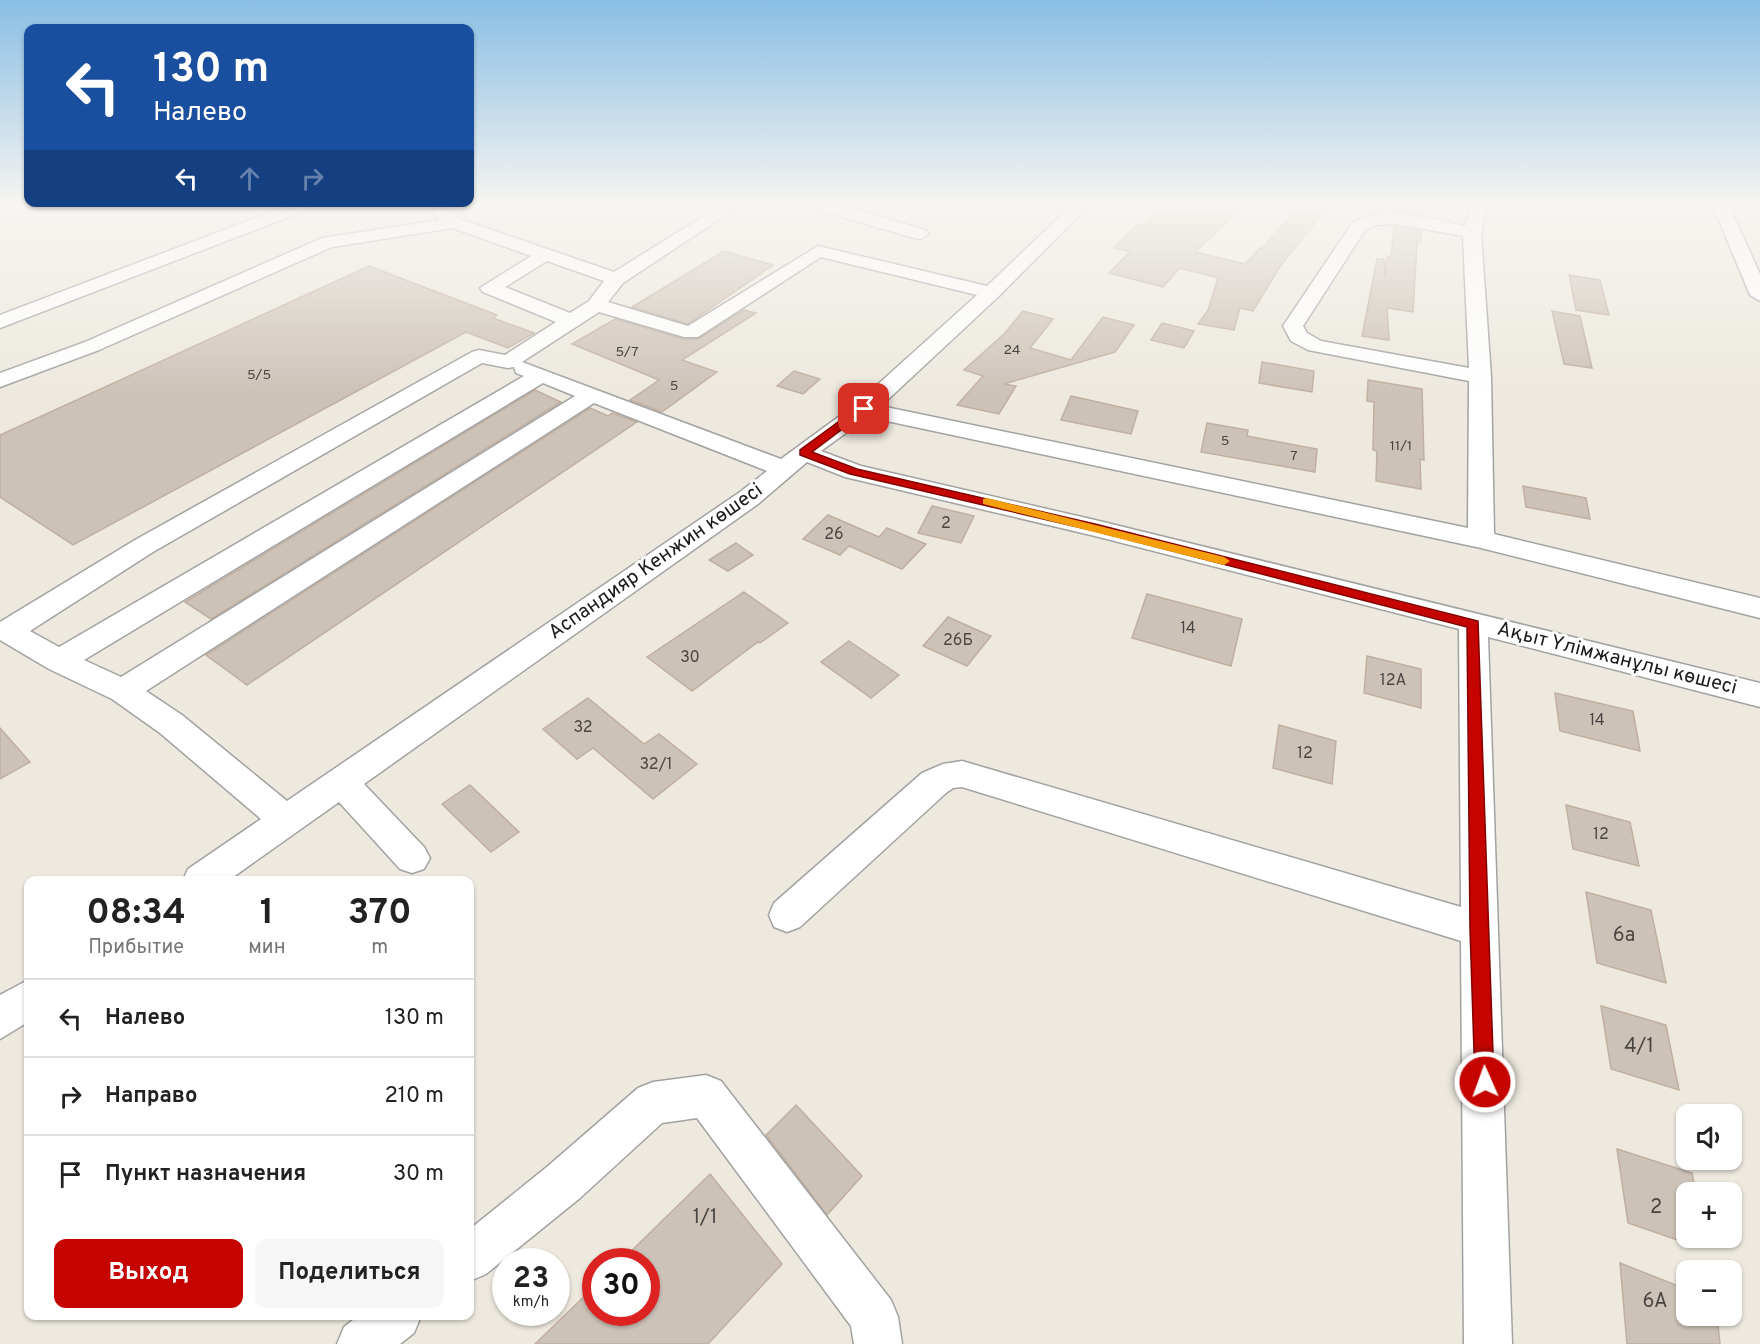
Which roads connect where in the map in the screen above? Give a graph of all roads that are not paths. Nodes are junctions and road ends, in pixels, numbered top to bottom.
1 (138, 269) edge
2 (267, 269) edge
3 (522, 269) edge
4 (586, 269) edge
5 (632, 269) edge
6 (791, 269) edge
7 (891, 269) edge
8 (1014, 269) edge
9 (1331, 269) edge
10 (1474, 269) edge
11 (1748, 269) edge
12 (616, 279) junction
13 (991, 293) junction
14 (1760, 295) edge
15 (596, 305) junction
16 (572, 321) junction
17 (0, 322) edge
18 (508, 362) junction
19 (541, 375) junction
20 (1480, 377) junction
21 (0, 380) edge
22 (592, 394) junction
23 (864, 409) junction
24 (804, 452) junction
25 (784, 469) junction
26 (1481, 539) junction
27 (1760, 608) edge
28 (1473, 624) junction
29 (4, 630) edge
30 (59, 660) junction
31 (123, 691) junction
32 (1760, 695) edge
33 (342, 783) junction
34 (287, 821) junction
35 (412, 858) dead end
36 (207, 876) edge
37 (787, 915) dead end
38 (1478, 929) junction
39 (24, 1002) edge
40 (0, 1019) edge
41 (474, 1255) edge
42 (392, 1320) edge
43 (361, 1344) edge
44 (878, 1344) edge
45 (1488, 1344) edge

1 - 17 street
2 - 21 street
3 - 16 street
4 - 12 street
5 - 12 street
6 - 15 street
7 - 13 street
8 - 13 street, Аспандияр Кенжин көшесі
9 - 20 street
10 - 20 street
11 - 14 street
12 - 15 street
13 - 23 street, Аспандияр Кенжин көшесі
15 - 16 street
16 - 18 street
18 - 19 street
18 - 29 street
19 - 22 street
19 - 30 street
20 - 26 street
22 - 25 street
22 - 31 street
23 - 24 street, Аспандияр Кенжин көшесі
23 - 26 street
24 - 25 street, Аспандияр Кенжин көшесі
24 - 28 street, Ақыт Үлімжанұлы көшесі
25 - 33 street, Аспандияр Кенжин көшесі
26 - 27 street
28 - 32 street, Ақыт Үлімжанұлы көшесі
28 - 38 street
29 - 30 street
30 - 31 street
31 - 34 street
33 - 34 street, Аспандияр Кенжин көшесі
33 - 35 street
34 - 36 street, Аспандияр Кенжин көшесі
37 - 38 street
38 - 45 street
39 - 40 street
41 - 44 street
42 - 43 street

